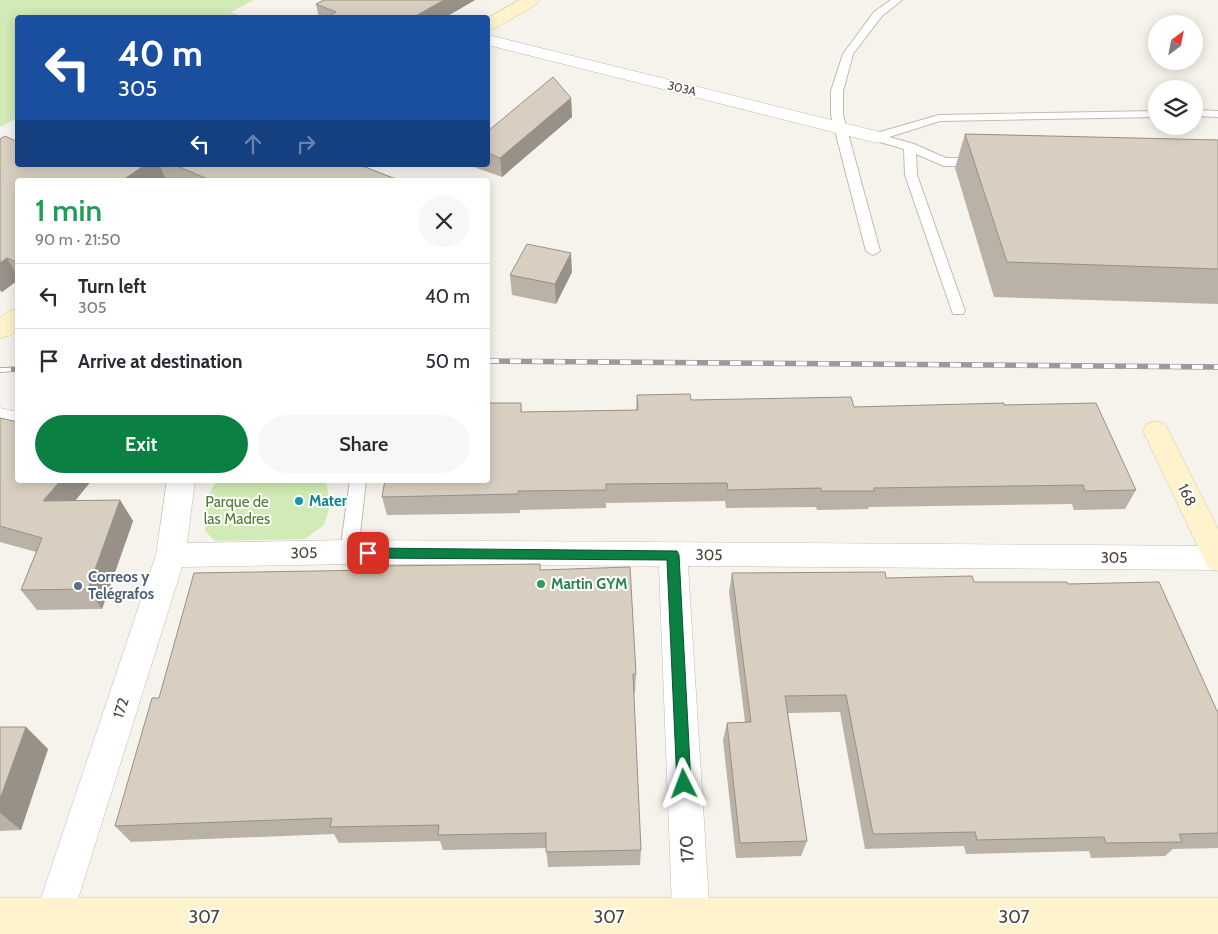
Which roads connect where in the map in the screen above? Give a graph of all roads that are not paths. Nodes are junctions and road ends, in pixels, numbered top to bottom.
1 (531, 0) edge
2 (897, 0) edge
3 (490, 24) edge
4 (490, 40) edge
5 (1203, 113) edge
6 (1148, 114) edge
7 (1218, 114) edge
8 (841, 128) junction
9 (876, 137) junction
10 (910, 147) junction
11 (993, 162) edge
12 (873, 250) dead end
13 (958, 311) dead end
14 (15, 320) edge
15 (0, 330) edge
16 (0, 418) edge
17 (15, 421) edge
18 (1156, 431) dead end
19 (181, 483) edge
20 (358, 483) edge
21 (349, 552) junction
22 (171, 555) junction
23 (673, 555) junction
24 (1218, 558) edge
25 (0, 917) edge
26 (1218, 917) edge
27 (691, 925) edge
28 (50, 926) edge

1 - 3 street
2 - 8 lane
4 - 8 street, 303A
5 - 7 lane
6 - 9 lane
8 - 9 street, 303A
8 - 12 lane
9 - 10 lane
10 - 11 lane
10 - 13 lane
14 - 15 street
16 - 17 street
18 - 24 street, 168
19 - 22 street, 172
20 - 21 lane
21 - 22 street, 305
21 - 23 street, 305
22 - 28 street, 172
23 - 24 street, 305
23 - 27 street, 170
25 - 28 street, 307
26 - 27 street, 307
27 - 28 street, 307

